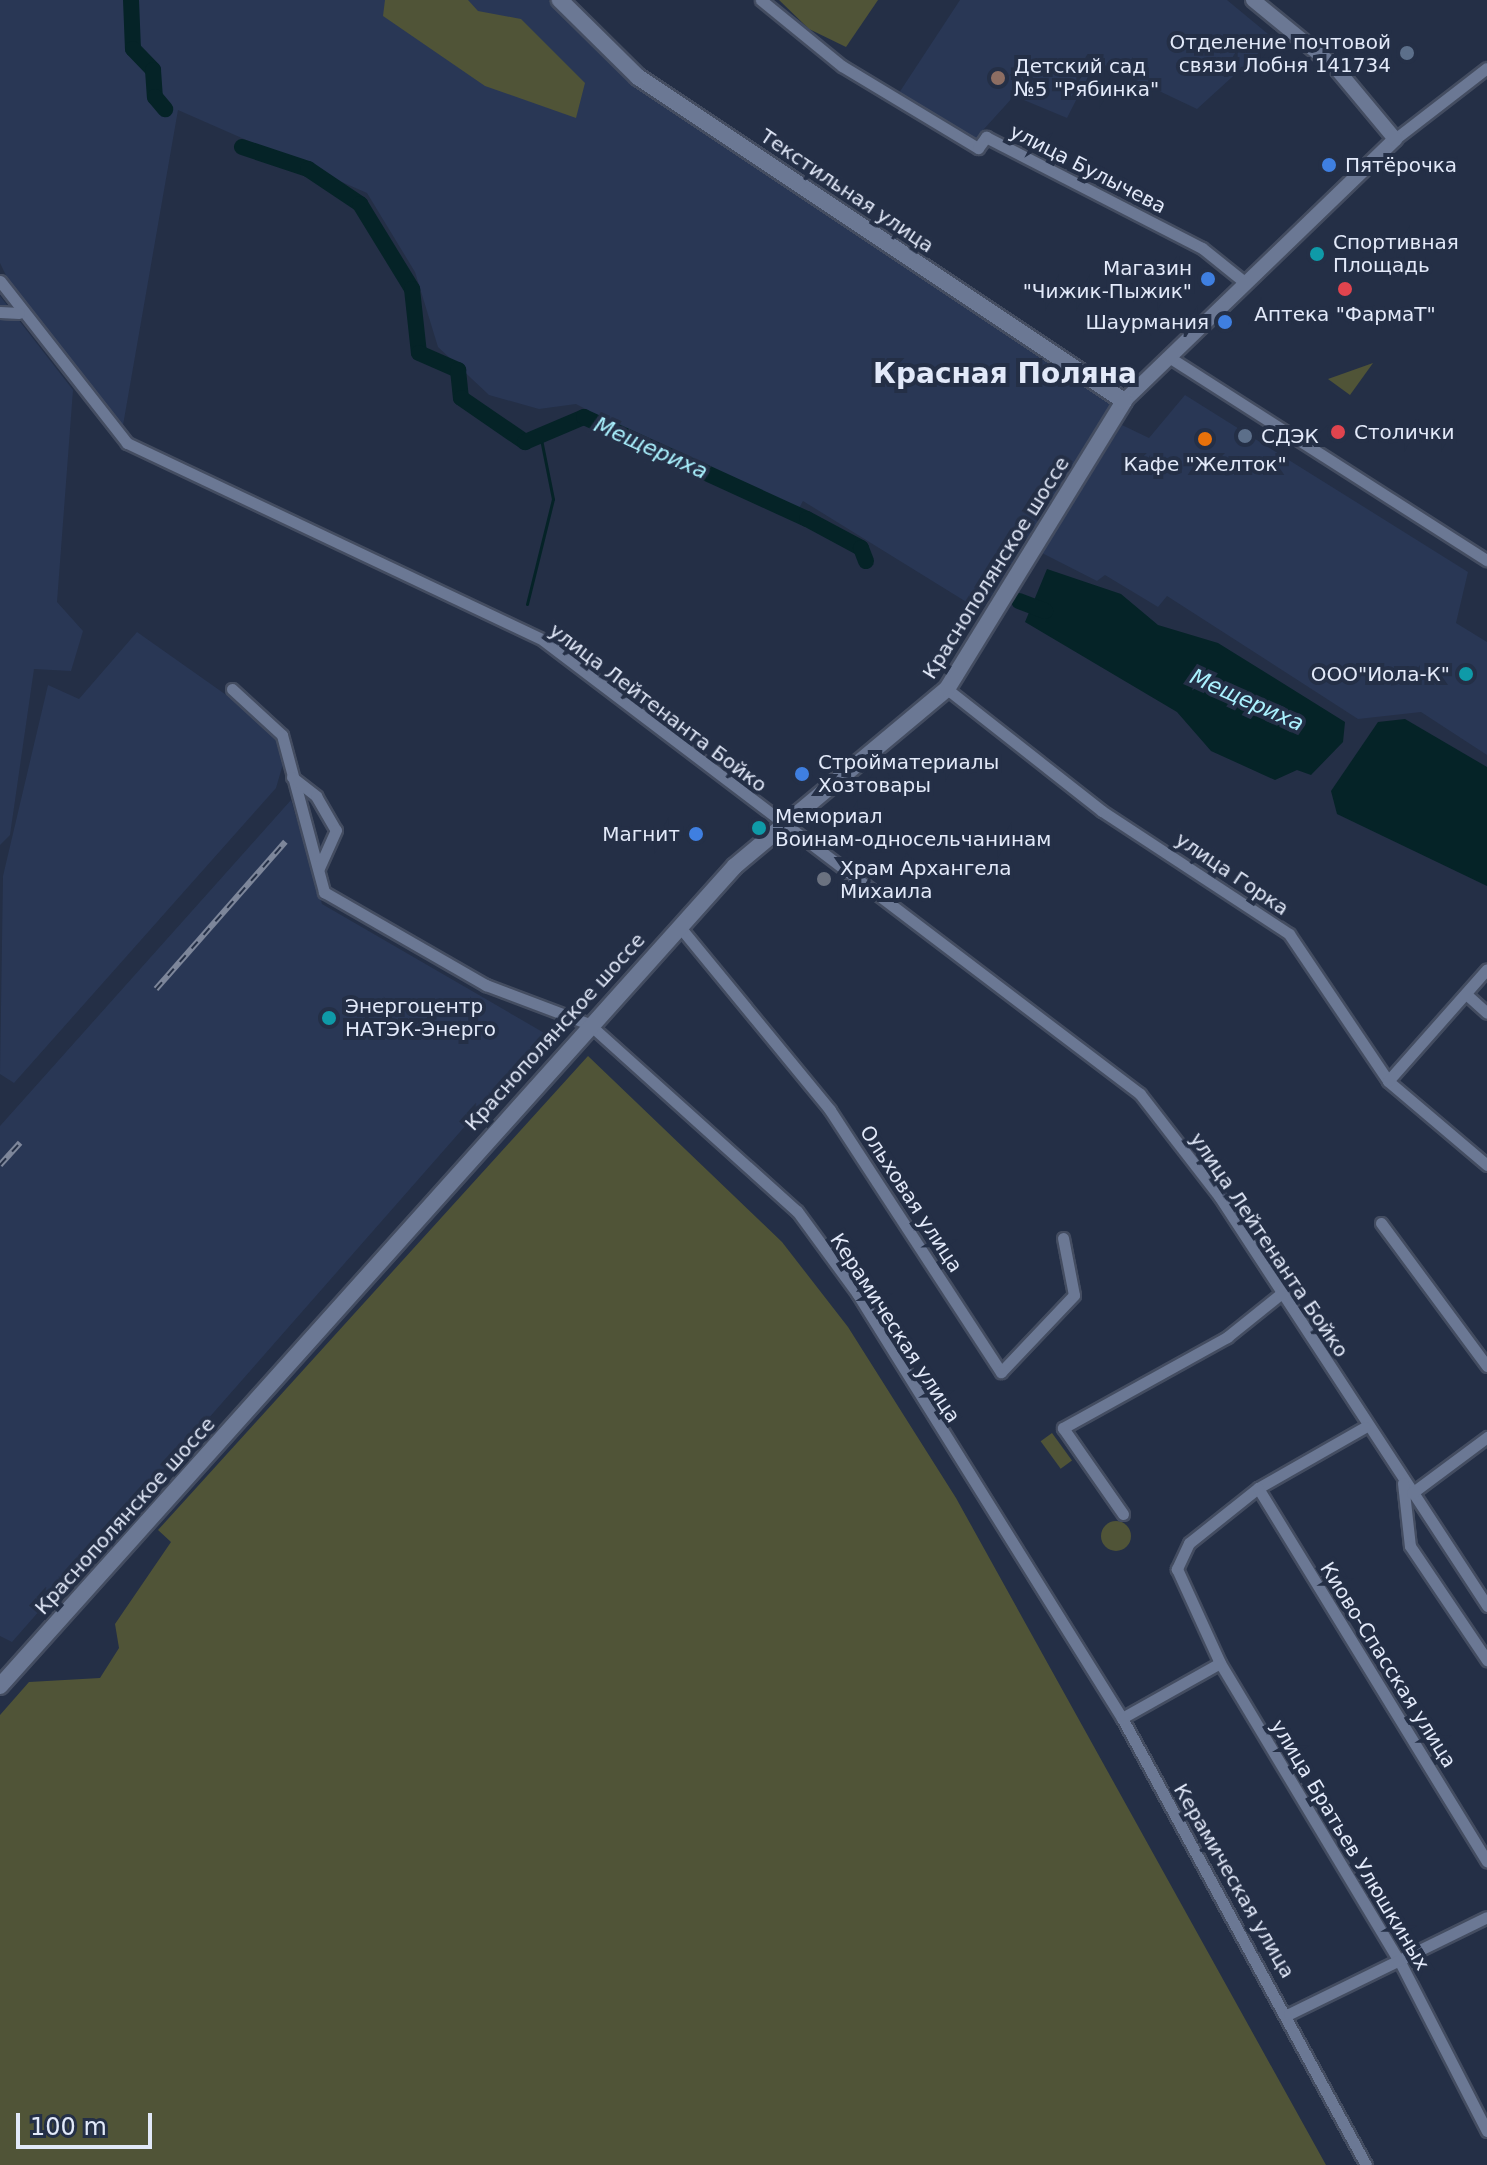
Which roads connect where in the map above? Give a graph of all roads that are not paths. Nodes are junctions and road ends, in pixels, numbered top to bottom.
1 (560, 0) edge
2 (761, 0) edge
3 (1253, 0) edge
4 (1487, 68) edge
5 (1395, 139) junction
6 (0, 281) edge
7 (1243, 281) junction
8 (0, 312) edge
9 (19, 313) junction
10 (1169, 357) junction
11 (1124, 401) junction
12 (1487, 560) edge
13 (232, 689) dead end
14 (947, 689) junction
15 (292, 777) junction
16 (782, 823) junction
17 (319, 868) junction
18 (679, 926) junction
19 (1487, 969) edge
20 (1466, 994) junction
21 (1487, 1013) edge
22 (589, 1024) junction
23 (1388, 1081) junction
24 (1487, 1165) edge
25 (1381, 1223) dead end
26 (1063, 1238) dead end
27 (1283, 1292) junction
28 (1487, 1366) edge
29 (1365, 1427) junction
30 (1487, 1437) edge
31 (1403, 1482) junction
32 (1258, 1488) junction
33 (1412, 1493) junction
34 (1123, 1514) dead end
35 (1487, 1606) edge
36 (1487, 1660) edge
37 (1220, 1663) junction
38 (0, 1686) edge
39 (1122, 1718) junction
40 (1487, 1861) edge
41 (1487, 1917) edge
42 (1400, 1962) junction
43 (1289, 2014) junction
44 (1487, 2131) edge
45 (1366, 2165) edge

1 - 11 main road, Текстильная улица
2 - 7 street, улица Булычева
3 - 5 street
4 - 5 street
5 - 7 street
6 - 9 street, улица Лейтенанта Бойко
7 - 10 street
8 - 9 street
9 - 16 street, улица Лейтенанта Бойко
10 - 11 street
10 - 12 street
11 - 14 main road, Краснополянское шоссе
13 - 15 street, Керамическая улица
14 - 16 main road, Краснополянское шоссе
14 - 23 street, улица Горка
15 - 17 street, Керамическая улица
15 - 17 street
16 - 18 main road, Краснополянское шоссе
16 - 27 street, улица Лейтенанта Бойко
17 - 22 street, Керамическая улица
18 - 22 main road, Краснополянское шоссе
18 - 26 street, Ольховая улица
19 - 20 street
20 - 21 street
20 - 23 street
22 - 38 main road, Краснополянское шоссе
22 - 39 street, Керамическая улица
23 - 24 street, улица Горка
25 - 28 street
27 - 29 street, улица Лейтенанта Бойко
27 - 34 street
29 - 31 street, улица Лейтенанта Бойко
29 - 32 street
30 - 33 street
31 - 33 street, улица Лейтенанта Бойко
31 - 36 street
32 - 37 street, улица Братьев Улюшкиных
32 - 40 street, Киово-Спасская улица
33 - 35 street, улица Лейтенанта Бойко
37 - 39 street
37 - 42 street, улица Братьев Улюшкиных
39 - 43 street, Керамическая улица
41 - 42 street
42 - 43 street
42 - 44 street, улица Братьев Улюшкиных
43 - 45 street, Керамическая улица

